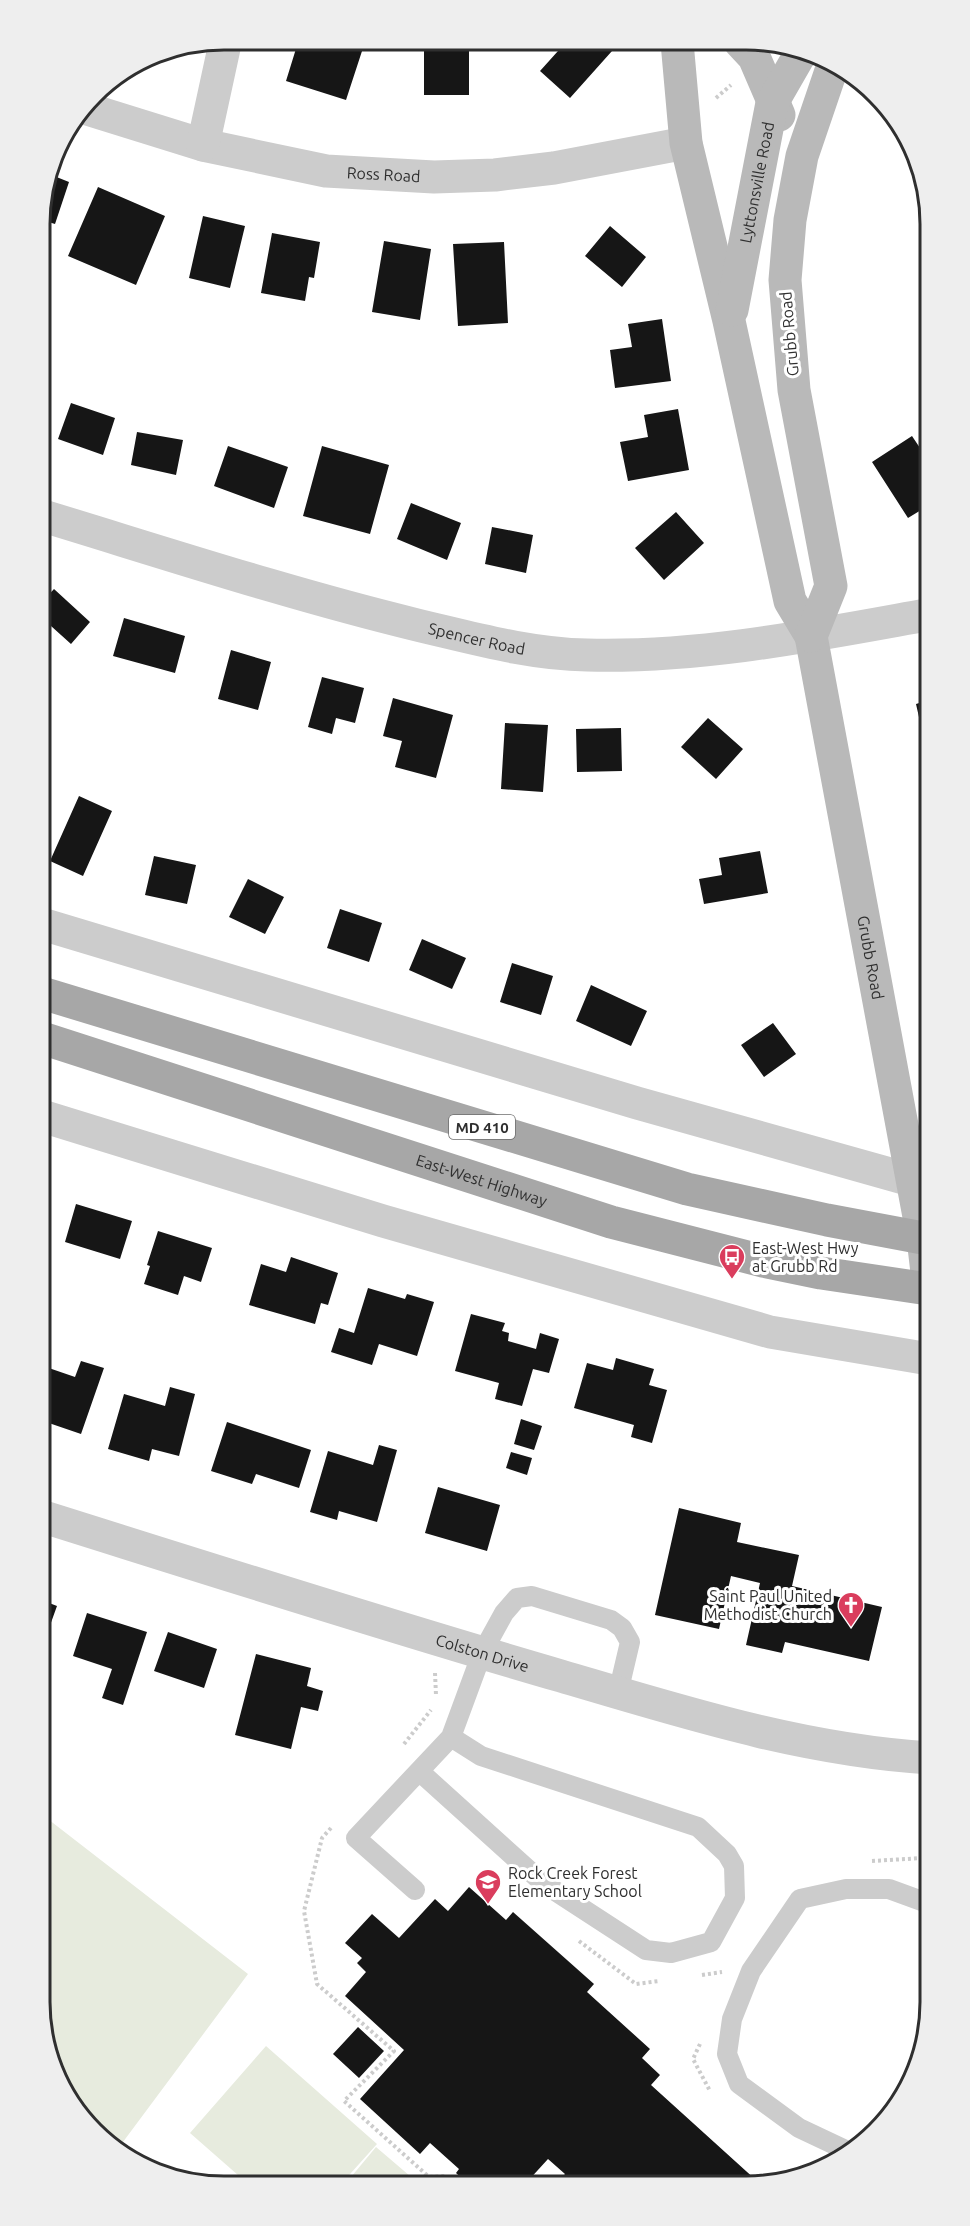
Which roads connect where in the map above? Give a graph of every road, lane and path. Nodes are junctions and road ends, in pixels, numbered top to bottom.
1 (224, 50) edge
2 (678, 50) edge
3 (747, 50) edge
4 (800, 58) edge
5 (831, 72) edge
6 (735, 81) dead end
7 (712, 101) dead end
8 (772, 103) junction
9 (92, 111) edge
10 (686, 143) junction
11 (203, 145) junction
12 (802, 156) junction
13 (729, 321) junction
14 (50, 518) edge
15 (920, 616) edge
16 (811, 636) junction
17 (50, 926) edge
18 (50, 995) edge
19 (50, 1041) edge
20 (50, 1118) edge
21 (911, 1180) junction
22 (920, 1215) edge
23 (920, 1238) edge
24 (920, 1288) edge
25 (920, 1358) edge
26 (50, 1519) edge
27 (482, 1653) junction
28 (435, 1666) dead end
29 (618, 1693) junction
30 (452, 1737) junction
31 (402, 1747) dead end
32 (920, 1757) edge
33 (419, 1771) junction
34 (337, 1822) dead end
35 (415, 1890) dead end
36 (920, 1900) edge
37 (570, 1934) dead end
38 (733, 1971) dead end
39 (700, 1975) dead end
40 (668, 1980) dead end
41 (702, 2039) dead end
42 (711, 2093) dead end
43 (841, 2148) edge
44 (428, 2176) edge

1 - 11 street
2 - 10 street, Grubb Road
3 - 8 street
4 - 8 street, Lyttonsville Road
5 - 12 street
6 - 7 path
8 - 12 street
8 - 13 street, Lyttonsville Road
9 - 11 street, Ross Road
10 - 11 street, Ross Road
10 - 13 street, Grubb Road
12 - 16 street, Grubb Road
13 - 16 street, Grubb Road
14 - 16 street, Spencer Road
15 - 16 street, Spencer Road
16 - 21 street, Grubb Road
17 - 21 street
18 - 23 main road, MD 410
19 - 24 main road, East-West Highway
20 - 25 street
21 - 22 street, Grubb Road
26 - 27 street, Colston Drive
27 - 29 street, Colston Drive
27 - 29 lane
27 - 30 lane
28 - 31 path
29 - 32 street, Colston Drive
30 - 33 lane
30 - 33 lane
33 - 35 lane
34 - 44 path
36 - 43 lane
37 - 40 path
38 - 39 path
41 - 42 path

